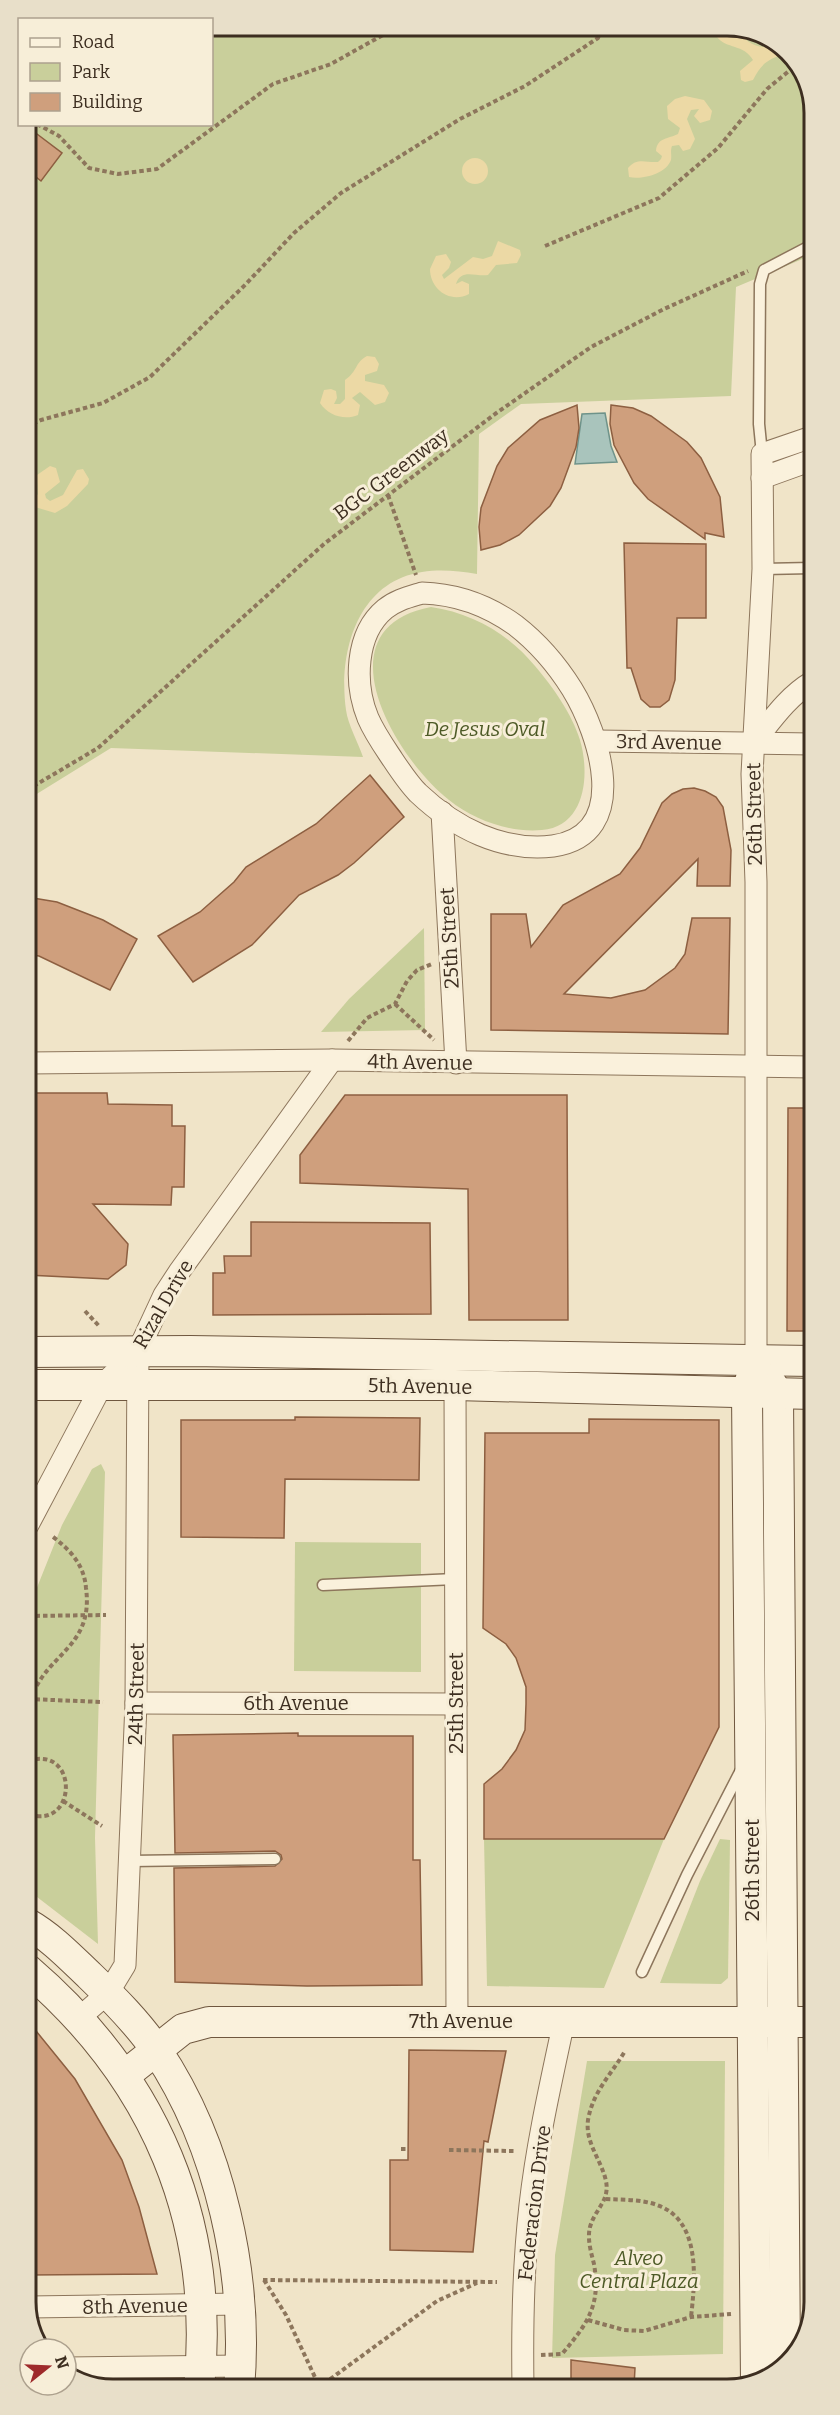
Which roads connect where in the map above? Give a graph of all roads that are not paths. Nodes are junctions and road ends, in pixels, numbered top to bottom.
1 (804, 249) edge
2 (804, 440) edge
3 (762, 454) junction
4 (804, 463) edge
5 (762, 478) junction
6 (804, 568) edge
7 (762, 569) junction
8 (804, 686) edge
9 (597, 741) junction
10 (753, 743) junction
11 (804, 744) edge
12 (442, 812) junction
13 (332, 1060) junction
14 (36, 1063) edge
15 (456, 1064) junction
16 (755, 1066) junction
17 (804, 1067) edge
18 (138, 1351) junction
19 (36, 1352) edge
20 (756, 1359) junction
21 (804, 1361) edge
22 (140, 1384) junction
23 (36, 1385) edge
24 (102, 1385) junction
25 (455, 1386) junction
26 (747, 1393) junction
27 (778, 1394) junction
28 (804, 1394) edge
29 (36, 1508) edge
30 (455, 1579) junction
31 (322, 1585) dead end
32 (136, 1703) junction
33 (456, 1704) junction
34 (751, 1751) junction
35 (275, 1859) dead end
36 (130, 1861) junction
37 (36, 1930) edge
38 (642, 1972) dead end
39 (36, 1978) edge
40 (108, 1993) junction
41 (79, 2018) junction
42 (457, 2021) junction
43 (564, 2021) junction
44 (753, 2022) junction
45 (783, 2022) junction
46 (804, 2022) edge
47 (156, 2050) junction
48 (125, 2075) junction
49 (241, 2304) junction
50 (201, 2305) junction
51 (36, 2307) edge
52 (784, 2354) edge
53 (78, 2369) edge
54 (756, 2373) edge
55 (240, 2377) edge
56 (200, 2378) edge
57 (523, 2379) edge

1 - 3 lane, 26th Street
2 - 3 street
3 - 5 street, 26th Street
4 - 5 street
5 - 7 street, 26th Street
6 - 7 lane
7 - 10 street, 26th Street
8 - 10 street
9 - 10 street, 3rd Avenue
9 - 12 street
9 - 12 street
10 - 11 street, 3rd Avenue
10 - 16 street, 26th Street
12 - 15 street, 25th Street
13 - 14 street, 4th Avenue
13 - 15 street, 4th Avenue
13 - 18 street, Rizal Drive
15 - 16 street, 4th Avenue
16 - 17 street, 4th Avenue
16 - 20 street, 26th Street
18 - 19 main road, 5th Avenue
18 - 20 main road, 5th Avenue
18 - 22 street, 24th Street
18 - 24 street, Rizal Drive
20 - 21 main road, 5th Avenue
20 - 26 main road, 26th Street
20 - 27 main road
22 - 24 main road, 5th Avenue
22 - 25 main road, 5th Avenue
22 - 32 street, 24th Street
23 - 24 main road, 5th Avenue
24 - 29 street, Rizal Drive
25 - 26 main road, 5th Avenue
25 - 30 street, 25th Street
26 - 27 main road, 5th Avenue
26 - 34 main road, 26th Street
27 - 28 main road, 5th Avenue
27 - 45 main road, 26th Street
30 - 31 lane
30 - 33 street, 25th Street
32 - 33 street, 6th Avenue
32 - 36 street, 24th Street
33 - 42 street, 25th Street
34 - 38 lane
34 - 44 main road, 26th Street
35 - 36 lane
36 - 40 street, 24th Street
37 - 40 main road
39 - 41 main road
40 - 41 street, 24th Street
40 - 47 main road
41 - 48 main road
42 - 43 main road, 7th Avenue
42 - 47 main road, 7th Avenue
43 - 44 main road, 7th Avenue
43 - 57 street, Federacion Drive
44 - 45 main road, 7th Avenue
44 - 54 main road, 26th Street
45 - 46 main road, 7th Avenue
45 - 52 main road, 26th Street
47 - 48 main road, 7th Avenue
47 - 49 main road
48 - 50 main road
49 - 50 street, 8th Avenue
49 - 55 main road
50 - 51 street, 8th Avenue
50 - 56 main road
53 - 56 street
55 - 56 street

